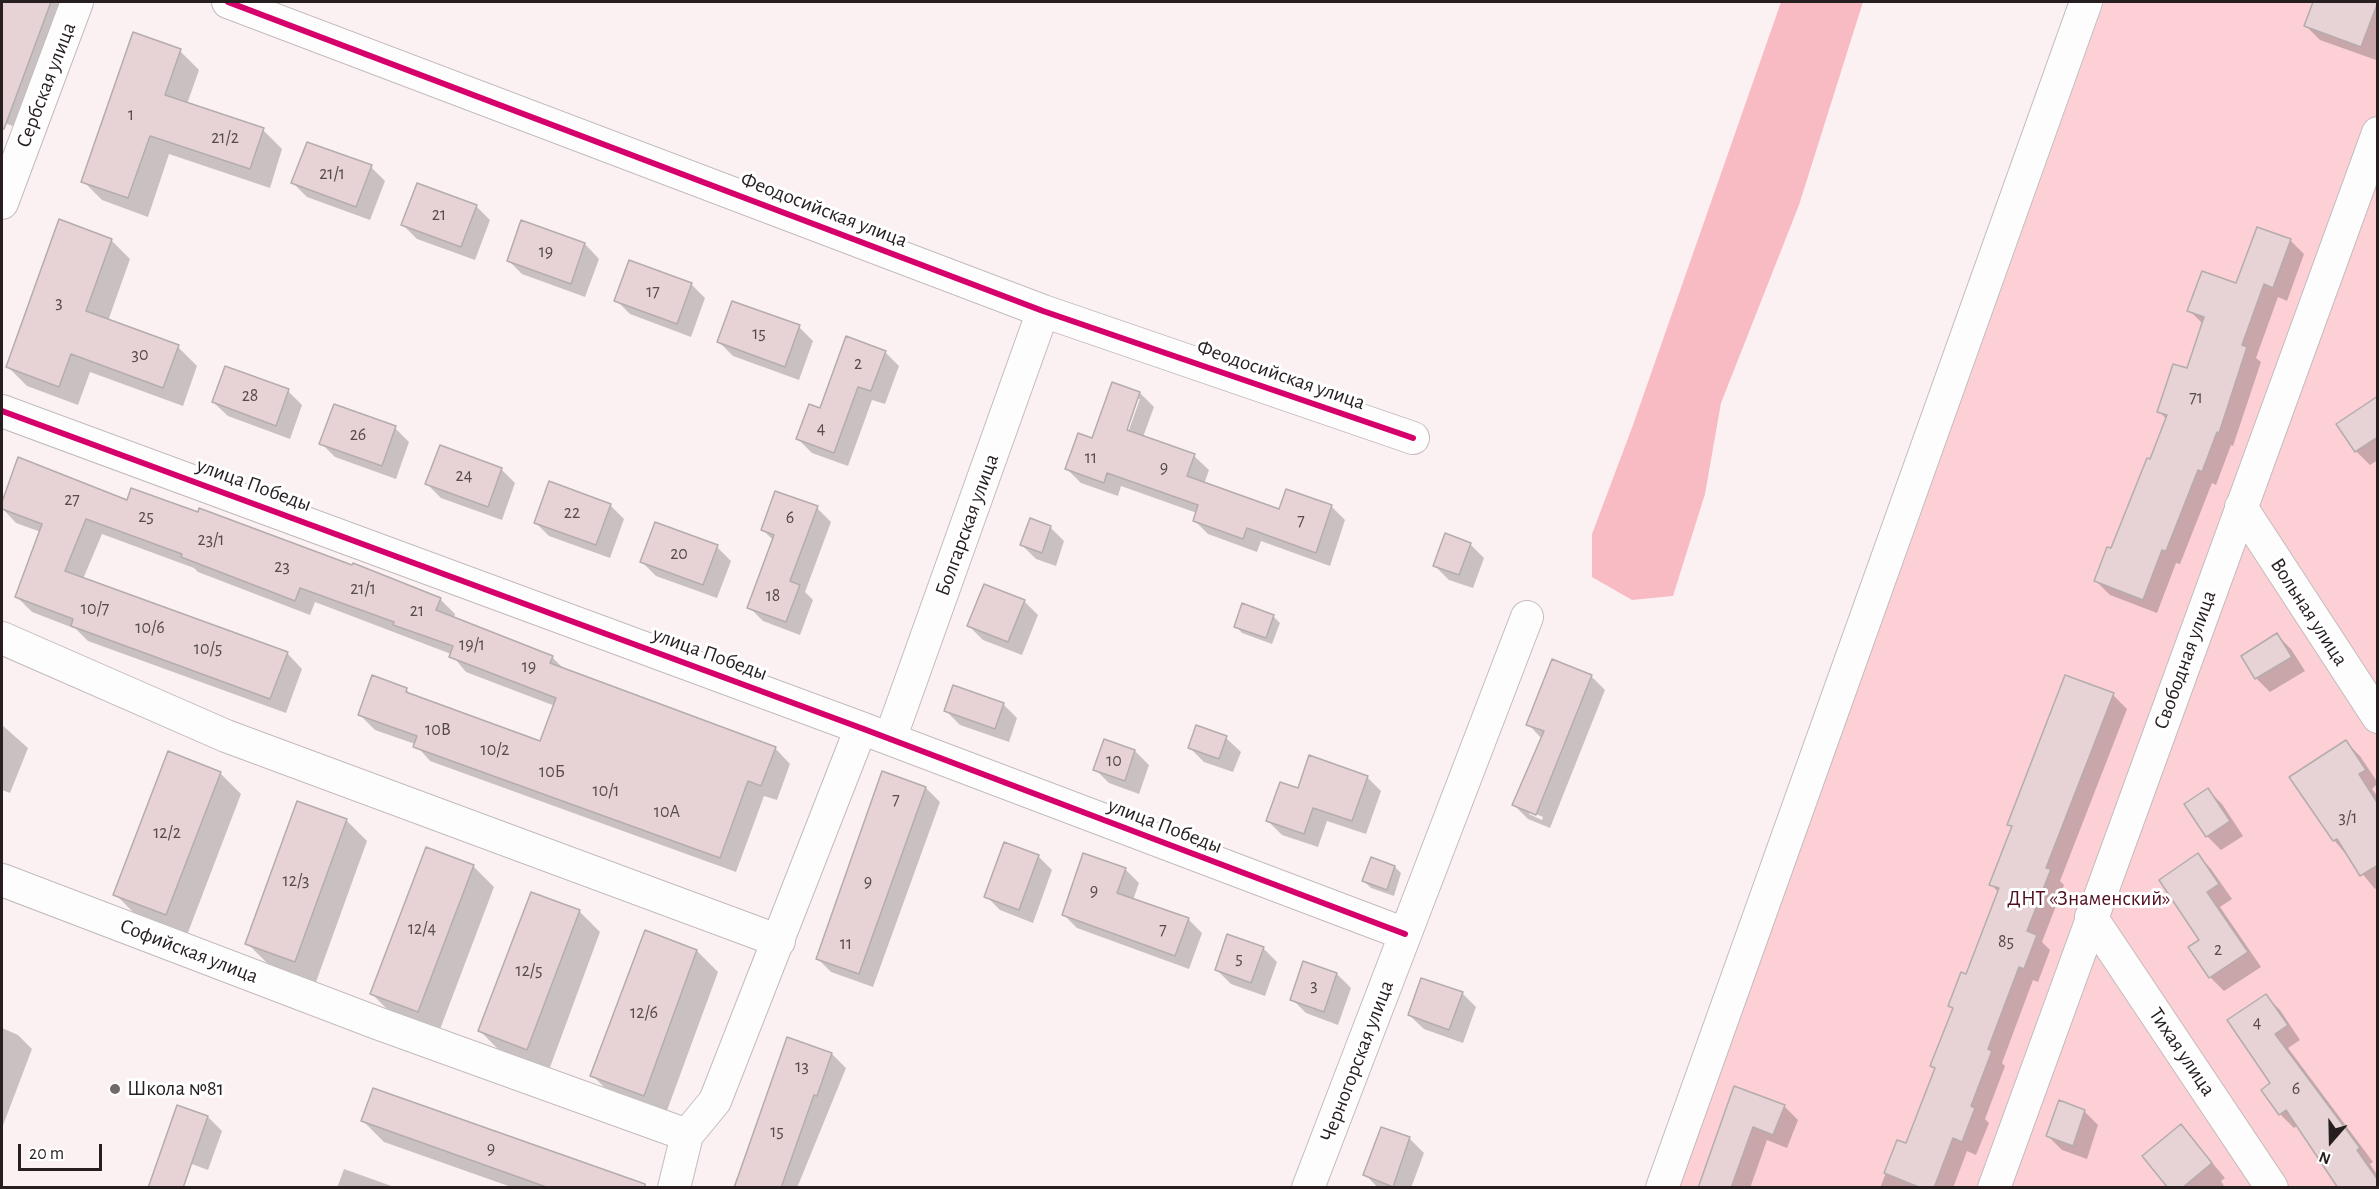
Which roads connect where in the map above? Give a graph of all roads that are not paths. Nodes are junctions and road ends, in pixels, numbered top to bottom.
1 (77, 2) edge
2 (228, 2) edge
3 (2085, 2) edge
4 (2378, 133) edge
5 (5, 182) edge
6 (1043, 311) junction
7 (2, 411) edge
8 (1413, 438) dead end
9 (2241, 507) junction
10 (1527, 617) dead end
11 (2, 638) edge
12 (2378, 717) edge
13 (861, 728) junction
14 (890, 739) junction
15 (2, 880) edge
16 (2091, 917) junction
17 (1405, 934) junction
18 (779, 941) junction
19 (687, 1135) junction
20 (674, 1188) edge
21 (1308, 1188) edge
22 (1662, 1188) edge
23 (1994, 1188) edge
24 (2272, 1188) edge

1 - 5 street, Сербская улица
2 - 6 street, Феодосийская улица
3 - 22 street
4 - 9 street, Свободная улица
6 - 8 street, Феодосийская улица
6 - 14 street, Болгарская улица
7 - 13 street, улица Победы
9 - 12 street, Вольная улица
9 - 16 street, Свободная улица
10 - 17 street, Черногорская улица
11 - 18 street
13 - 14 street, улица Победы
13 - 18 street
14 - 17 street, улица Победы
15 - 19 street, Софийская улица
16 - 23 street, Свободная улица
16 - 24 street, Тихая улица
17 - 21 street, Черногорская улица
18 - 19 street
19 - 20 street

